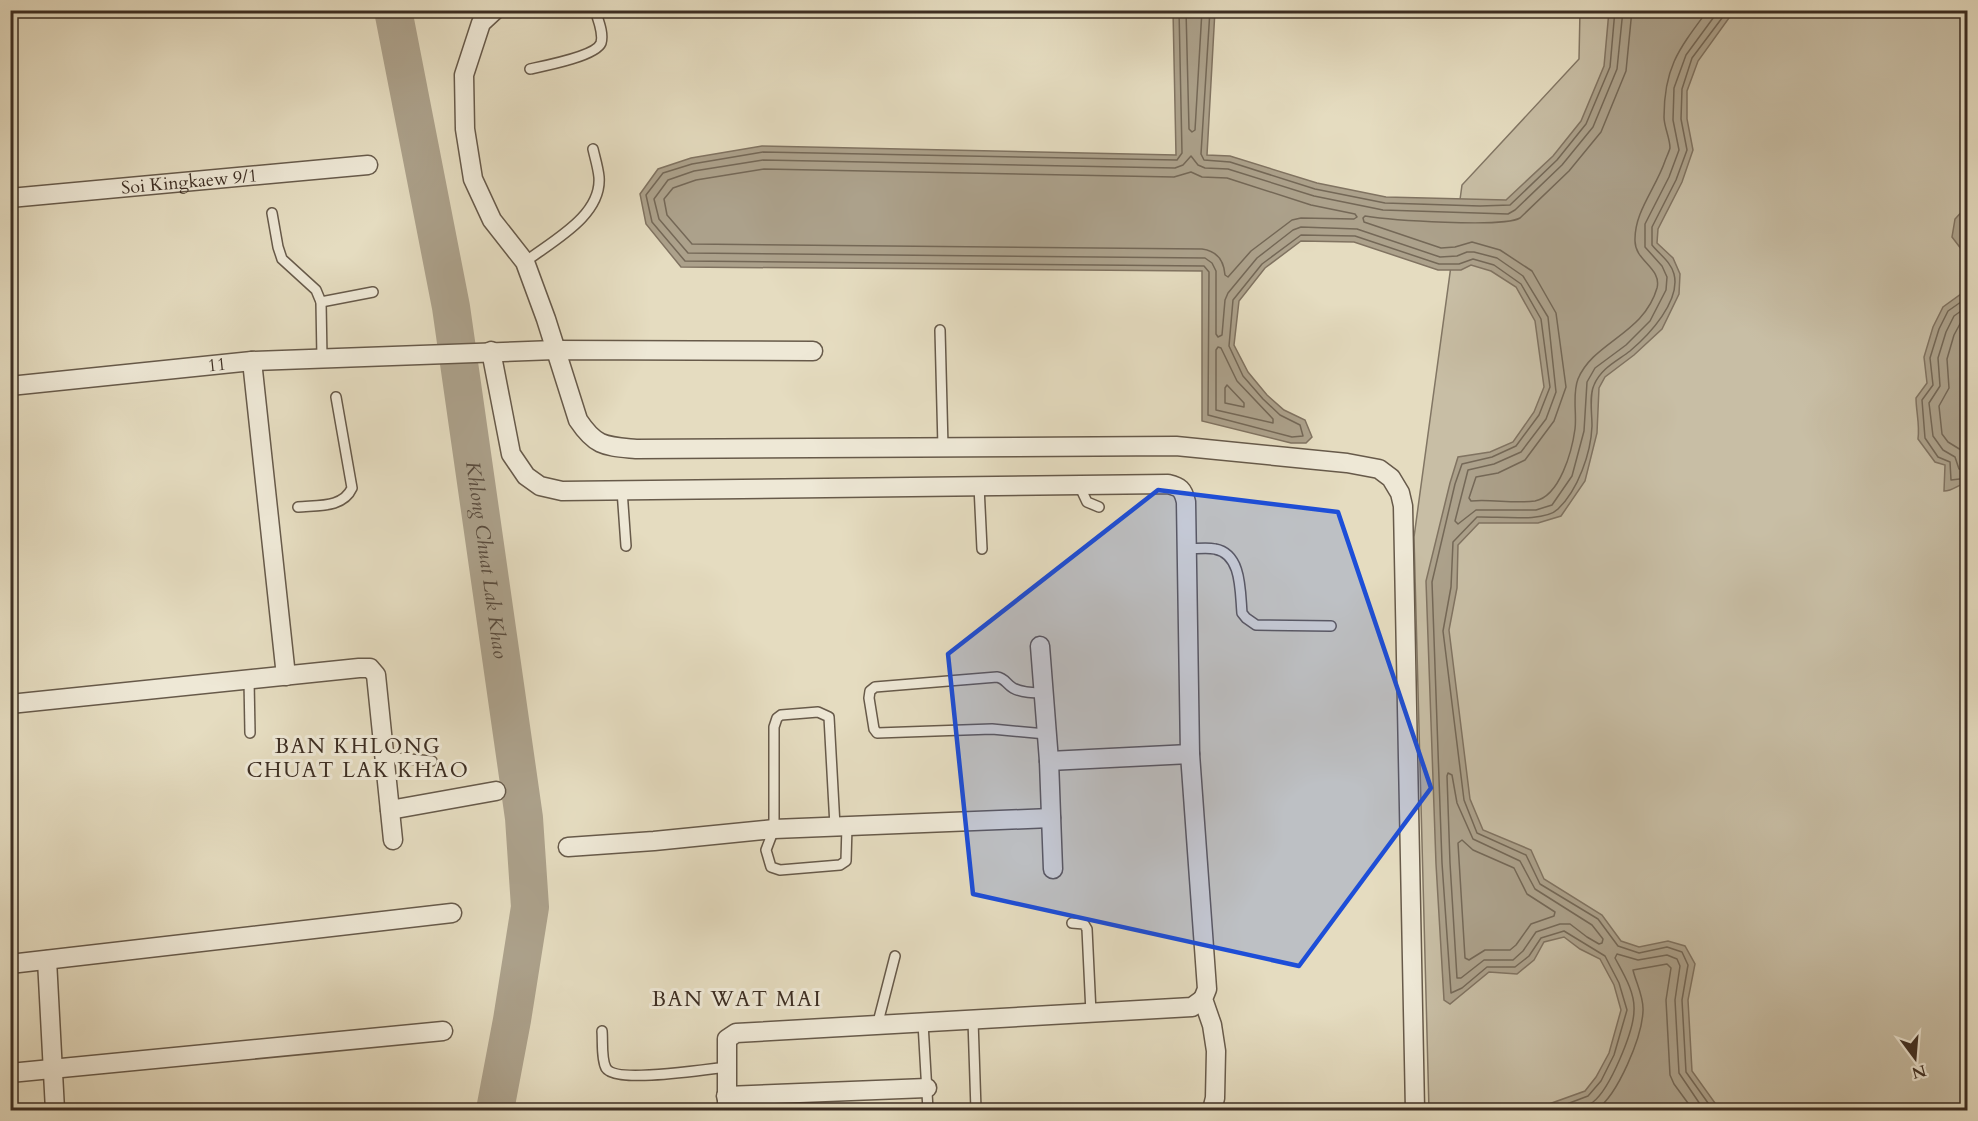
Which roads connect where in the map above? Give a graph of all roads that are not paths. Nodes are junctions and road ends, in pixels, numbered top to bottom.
1 (495, 10) edge
2 (595, 10) edge
3 (530, 69) dead end
4 (593, 149) dead end
5 (368, 165) dead end
6 (10, 198) edge
7 (273, 213) dead end
8 (525, 262) junction
9 (373, 292) dead end
10 (321, 302) junction
11 (940, 330) dead end
12 (555, 350) junction
13 (491, 351) junction
14 (813, 351) dead end
15 (322, 358) junction
16 (252, 361) junction
17 (10, 386) edge
18 (336, 397) dead end
19 (943, 447) junction
20 (1079, 485) junction
21 (979, 486) junction
22 (622, 490) junction
23 (298, 507) dead end
24 (1099, 507) dead end
25 (626, 546) dead end
26 (982, 549) dead end
27 (1187, 549) junction
28 (1331, 626) dead end
29 (1040, 646) dead end
30 (286, 676) junction
31 (249, 680) junction
32 (1044, 693) junction
33 (10, 704) edge
34 (250, 733) dead end
35 (1046, 734) junction
36 (1190, 754) junction
37 (385, 757) junction
38 (432, 761) dead end
39 (1049, 761) junction
40 (496, 791) dead end
41 (390, 810) junction
42 (1051, 818) junction
43 (841, 826) junction
44 (774, 829) junction
45 (393, 840) dead end
46 (568, 847) dead end
47 (1053, 869) dead end
48 (452, 913) dead end
49 (1072, 923) dead end
50 (895, 956) dead end
51 (47, 960) junction
52 (10, 964) edge
53 (1203, 999) junction
54 (1091, 1013) junction
55 (973, 1020) junction
56 (923, 1023) junction
57 (877, 1026) junction
58 (443, 1031) dead end
59 (602, 1031) dead end
60 (727, 1067) junction
61 (53, 1070) junction
62 (10, 1073) edge
63 (927, 1088) junction
64 (727, 1103) edge
65 (55, 1110) edge
66 (928, 1110) edge
67 (976, 1110) edge
68 (1212, 1110) edge
69 (1415, 1110) edge

1 - 8 street
2 - 3 lane
4 - 8 lane
5 - 6 street, Soi Kingkaew 9/1
7 - 10 lane
8 - 12 street
9 - 10 lane
10 - 15 lane
11 - 19 lane
12 - 13 street, 11
12 - 14 street, 11
12 - 19 street
13 - 15 street, 11
13 - 22 street
15 - 16 street, 11
16 - 17 street, 11
16 - 30 street
18 - 23 lane
19 - 69 street
20 - 21 street
20 - 24 lane
20 - 27 street
21 - 22 street
21 - 26 lane
22 - 25 lane
27 - 28 lane
27 - 36 street
29 - 32 street
30 - 31 street
30 - 37 street
31 - 33 street
31 - 34 lane
32 - 35 street
32 - 35 lane
35 - 39 street
36 - 39 street
36 - 53 street
37 - 38 lane
37 - 41 street
39 - 42 street
40 - 41 street
41 - 45 street
42 - 43 street
42 - 47 street
43 - 44 street
43 - 44 lane
43 - 44 lane
44 - 46 street
48 - 51 street
49 - 54 lane
50 - 57 lane
51 - 52 street
51 - 61 street
53 - 54 street
53 - 68 street
54 - 55 street
55 - 56 street
55 - 67 lane
56 - 57 street
56 - 63 lane
57 - 60 street
58 - 61 street
59 - 60 lane
60 - 64 street
61 - 62 street
61 - 65 street
63 - 64 street
63 - 66 lane

